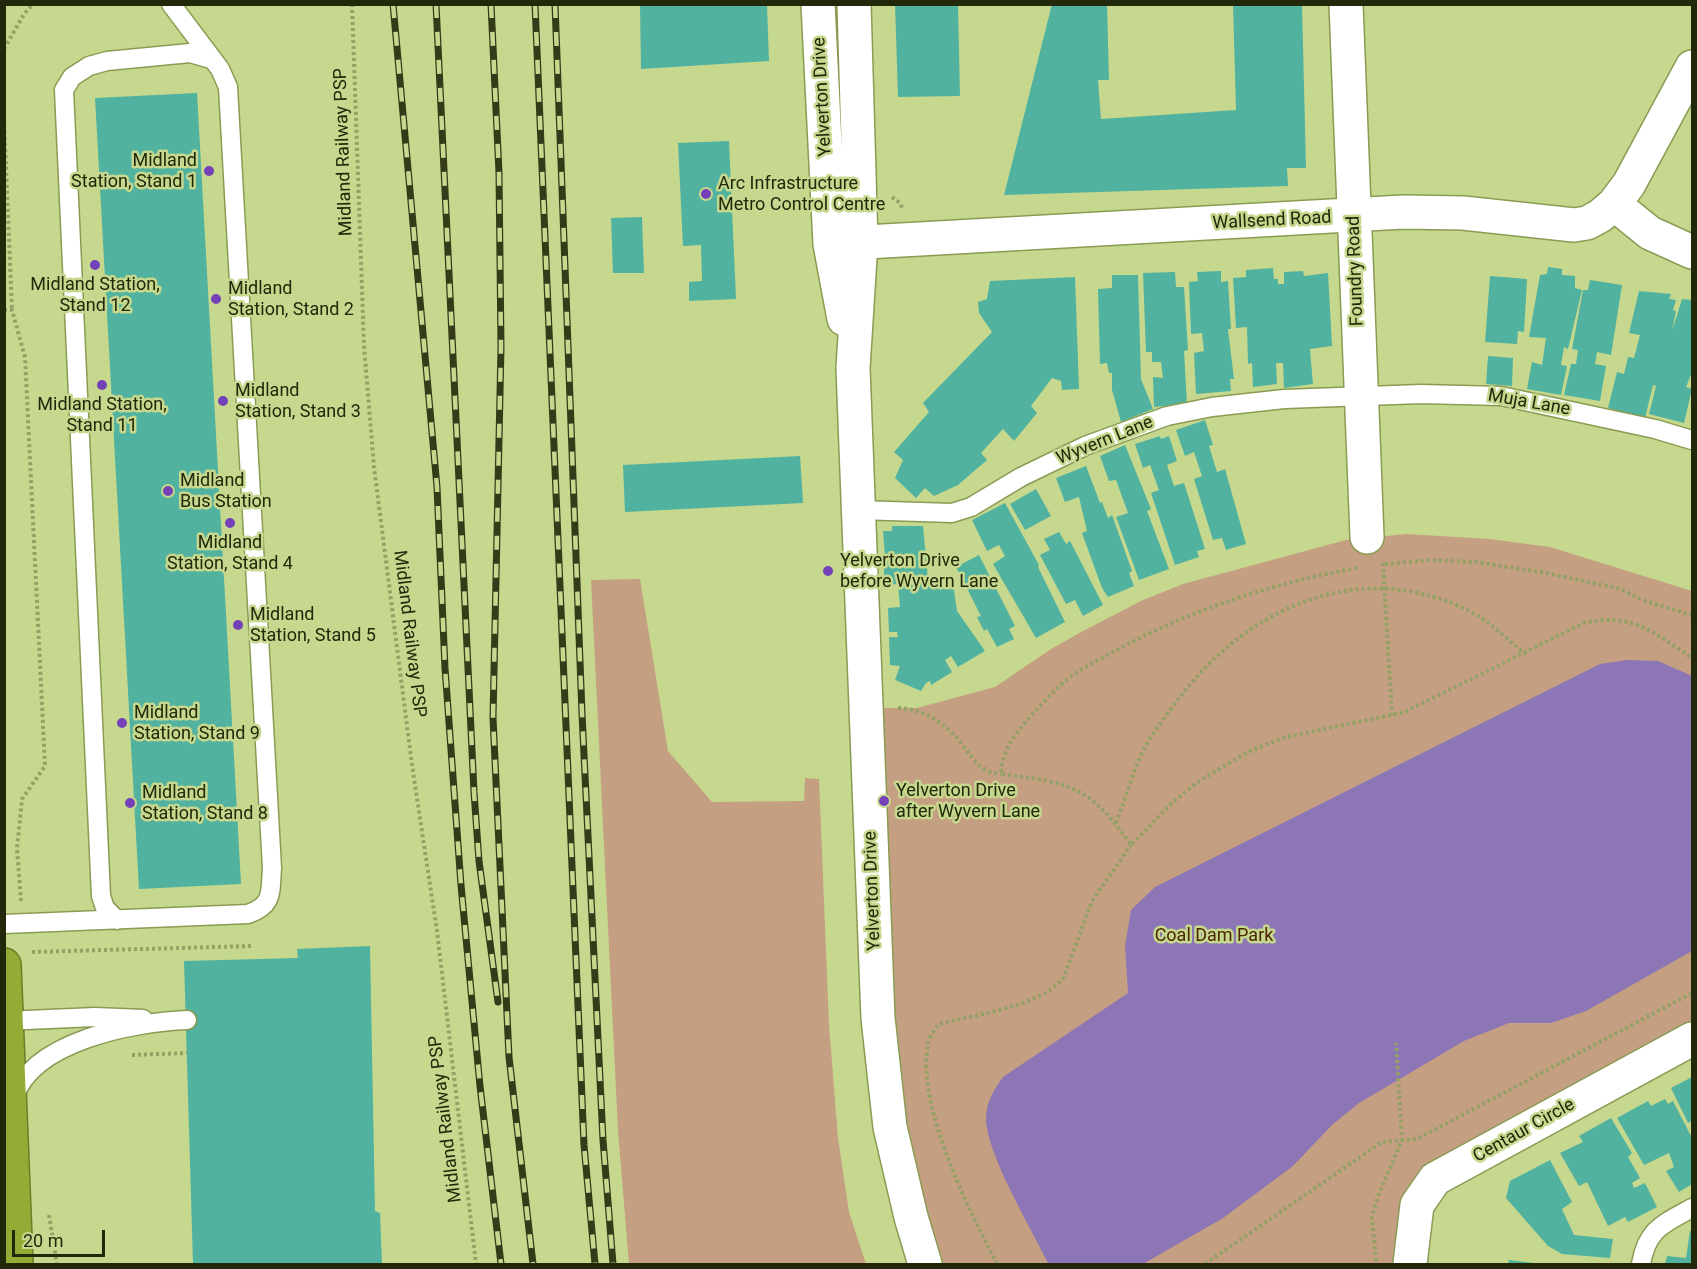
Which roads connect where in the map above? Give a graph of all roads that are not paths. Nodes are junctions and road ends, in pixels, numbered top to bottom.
1 (171, 4) edge
2 (818, 4) edge
3 (854, 4) edge
4 (1346, 4) edge
5 (211, 59) junction
6 (1692, 67) edge
7 (1614, 204) junction
8 (1354, 216) junction
9 (846, 243) junction
10 (1692, 252) edge
11 (1361, 395) junction
12 (1692, 440) edge
13 (858, 510) junction
14 (1372, 558) road end
15 (117, 920) junction
16 (4, 924) edge
17 (14, 958) edge
18 (187, 1020) dead end
19 (5, 1021) edge
20 (160, 1022) junction
21 (1692, 1039) edge
22 (10, 1122) junction
23 (1692, 1208) edge
24 (19, 1257) edge
25 (925, 1264) edge
26 (1410, 1264) edge
27 (1641, 1264) edge

1 - 5 lane
2 - 9 street, Yelverton Drive
3 - 9 street, Yelverton Drive
4 - 8 street, Foundry Road
5 - 15 lane
5 - 15 lane
6 - 7 street, Wallsend Road
7 - 8 street, Wallsend Road
7 - 10 street
8 - 9 street, Wallsend Road
8 - 11 street, Foundry Road
9 - 13 street, Yelverton Drive
11 - 12 lane, Muja Lane
11 - 13 lane, Wyvern Lane
11 - 14 street, Foundry Road
13 - 25 street, Yelverton Drive
15 - 16 lane
17 - 19 highway
18 - 20 lane
19 - 20 lane
19 - 22 highway
20 - 22 lane
21 - 26 street, Centaur Circle
22 - 24 highway
23 - 27 lane

